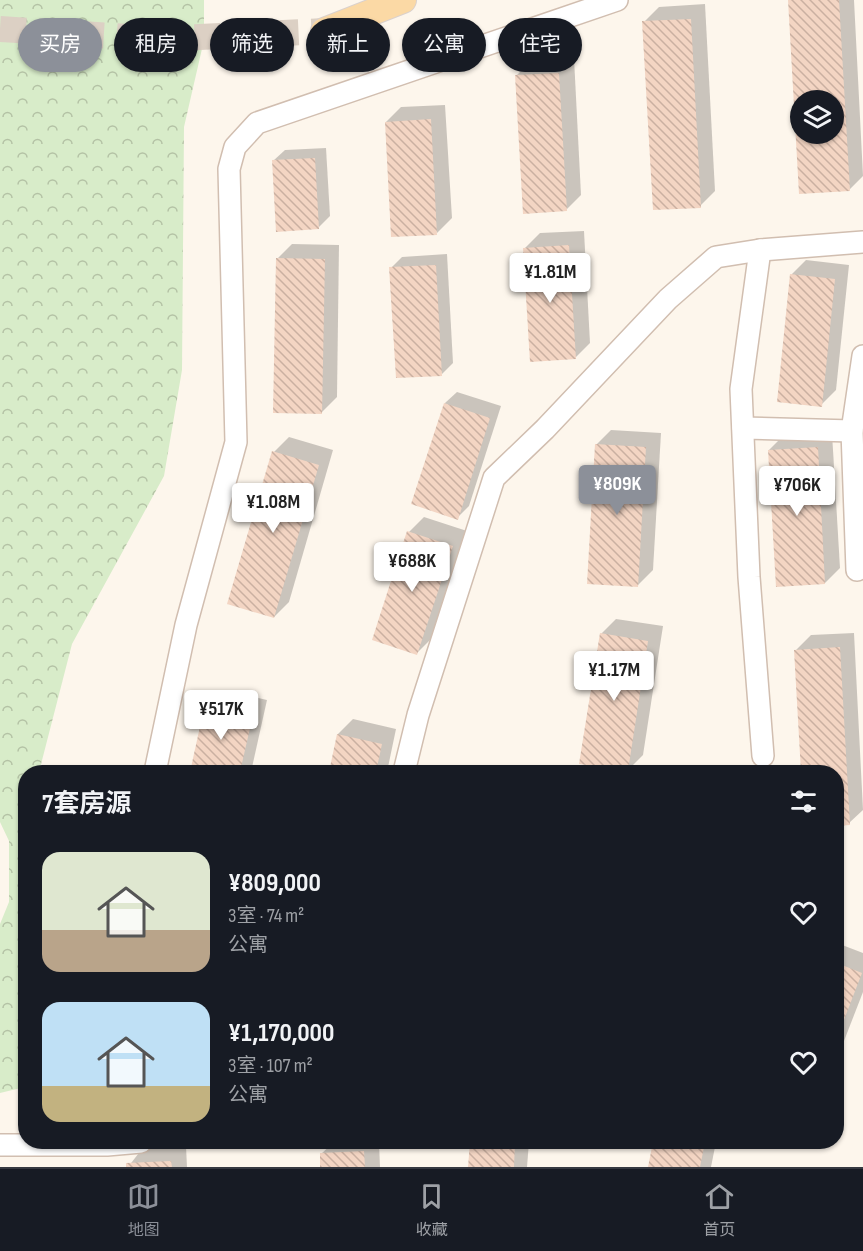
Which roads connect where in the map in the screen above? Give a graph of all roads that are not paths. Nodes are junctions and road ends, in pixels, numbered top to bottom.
1 (403, 0) edge
2 (617, 0) edge
3 (357, 18) edge
4 (863, 242) edge
5 (760, 250) junction
6 (863, 356) edge
7 (743, 428) junction
8 (852, 431) junction
9 (857, 570) dead end
10 (763, 756) dead end
11 (156, 765) edge
12 (406, 765) edge
13 (0, 1145) edge
14 (18, 1145) edge

1 - 3 main road
2 - 11 street
4 - 5 street
5 - 7 street
5 - 12 street
6 - 8 street
7 - 8 street
7 - 10 street
8 - 9 street
13 - 14 street

